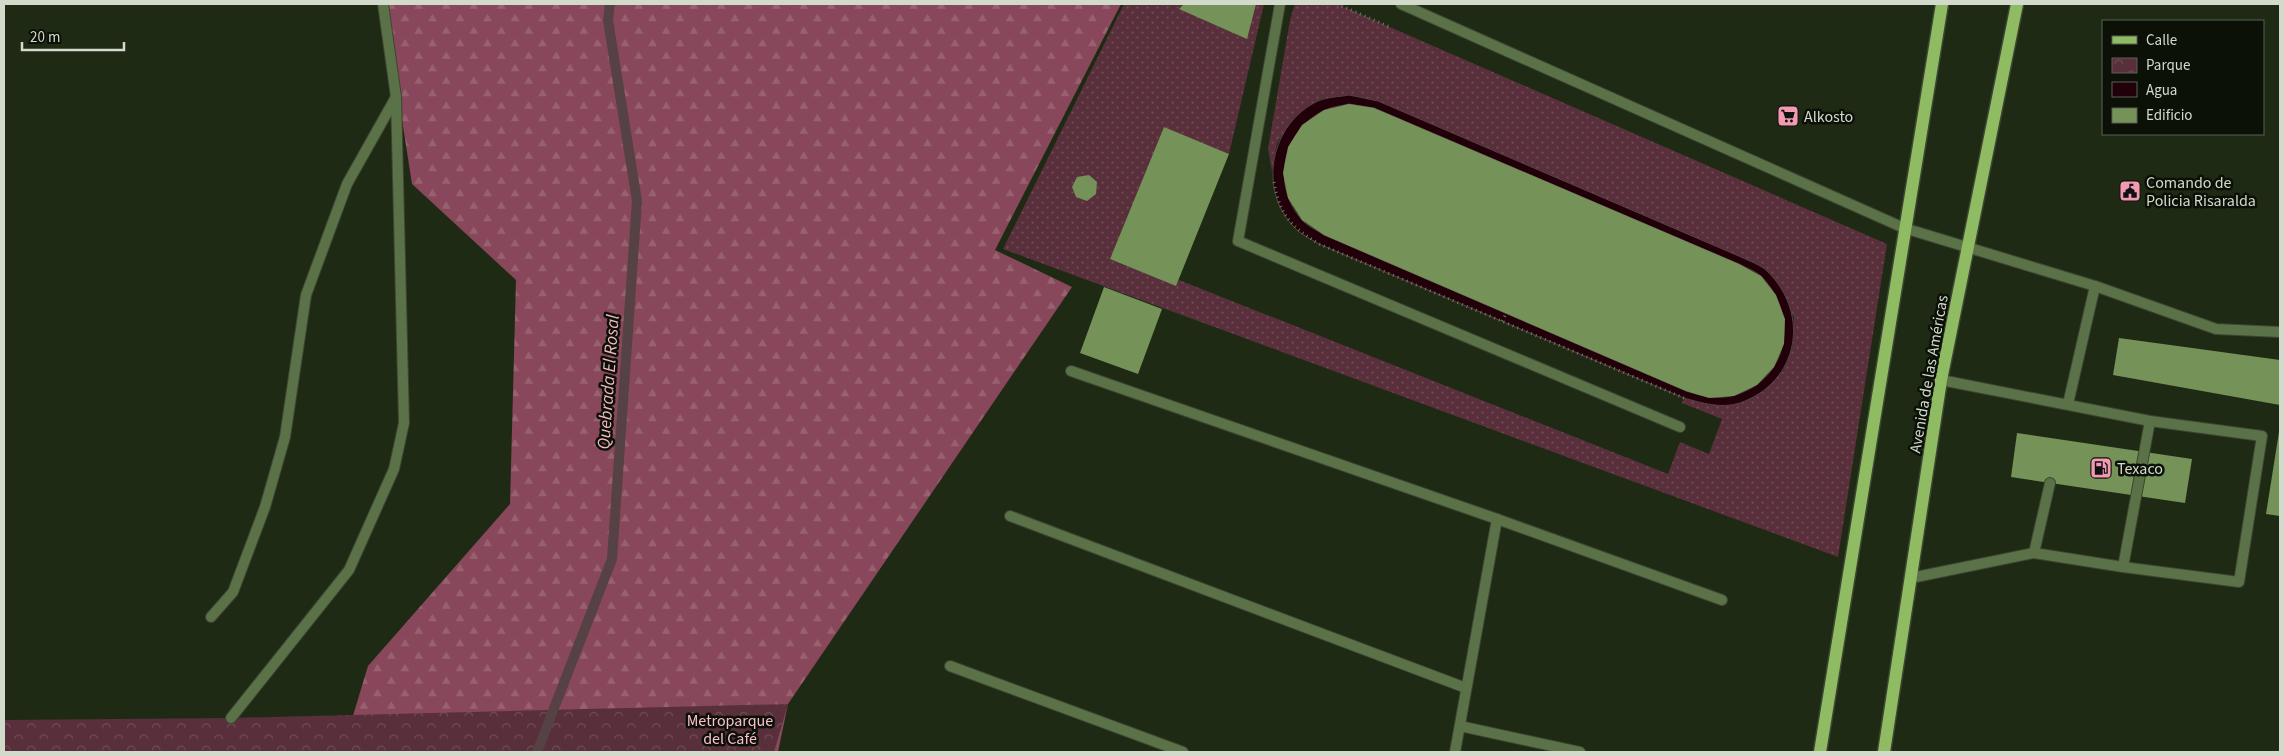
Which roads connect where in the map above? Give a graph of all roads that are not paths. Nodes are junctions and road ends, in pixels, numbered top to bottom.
1 (384, 4) edge
2 (1280, 4) edge
3 (1401, 4) edge
4 (1942, 4) edge
5 (2017, 4) edge
6 (396, 97) junction
7 (1904, 228) junction
8 (1968, 249) junction
9 (2095, 286) junction
10 (2280, 332) edge
11 (1071, 371) dead end
12 (1941, 380) junction
13 (2068, 404) junction
14 (2150, 421) junction
15 (1680, 427) dead end
16 (2050, 483) dead end
17 (1010, 516) dead end
18 (1497, 519) junction
19 (2034, 553) junction
20 (2123, 567) junction
21 (1910, 578) junction
22 (1722, 600) dead end
23 (211, 617) dead end
24 (950, 666) dead end
25 (1466, 688) junction
26 (231, 718) dead end
27 (1460, 726) junction
28 (1183, 752) edge
29 (1455, 752) edge
30 (1580, 752) edge
31 (1820, 752) edge
32 (1884, 752) edge

1 - 6 street
2 - 15 street
3 - 7 street
4 - 7 main road
5 - 8 main road, Avenida de las Américas
6 - 23 street
6 - 26 street
7 - 8 street
7 - 31 main road
8 - 9 street
8 - 12 main road, Avenida de las Américas
9 - 10 street
9 - 13 street
11 - 18 street
12 - 13 street
12 - 21 main road, Avenida de las Américas
13 - 14 street
14 - 20 street
14 - 20 street
16 - 19 street
17 - 25 street
18 - 22 street
18 - 25 street
19 - 20 street
19 - 21 street
21 - 32 main road, Avenida de las Américas
24 - 28 street
25 - 27 street
27 - 29 street
27 - 30 street

